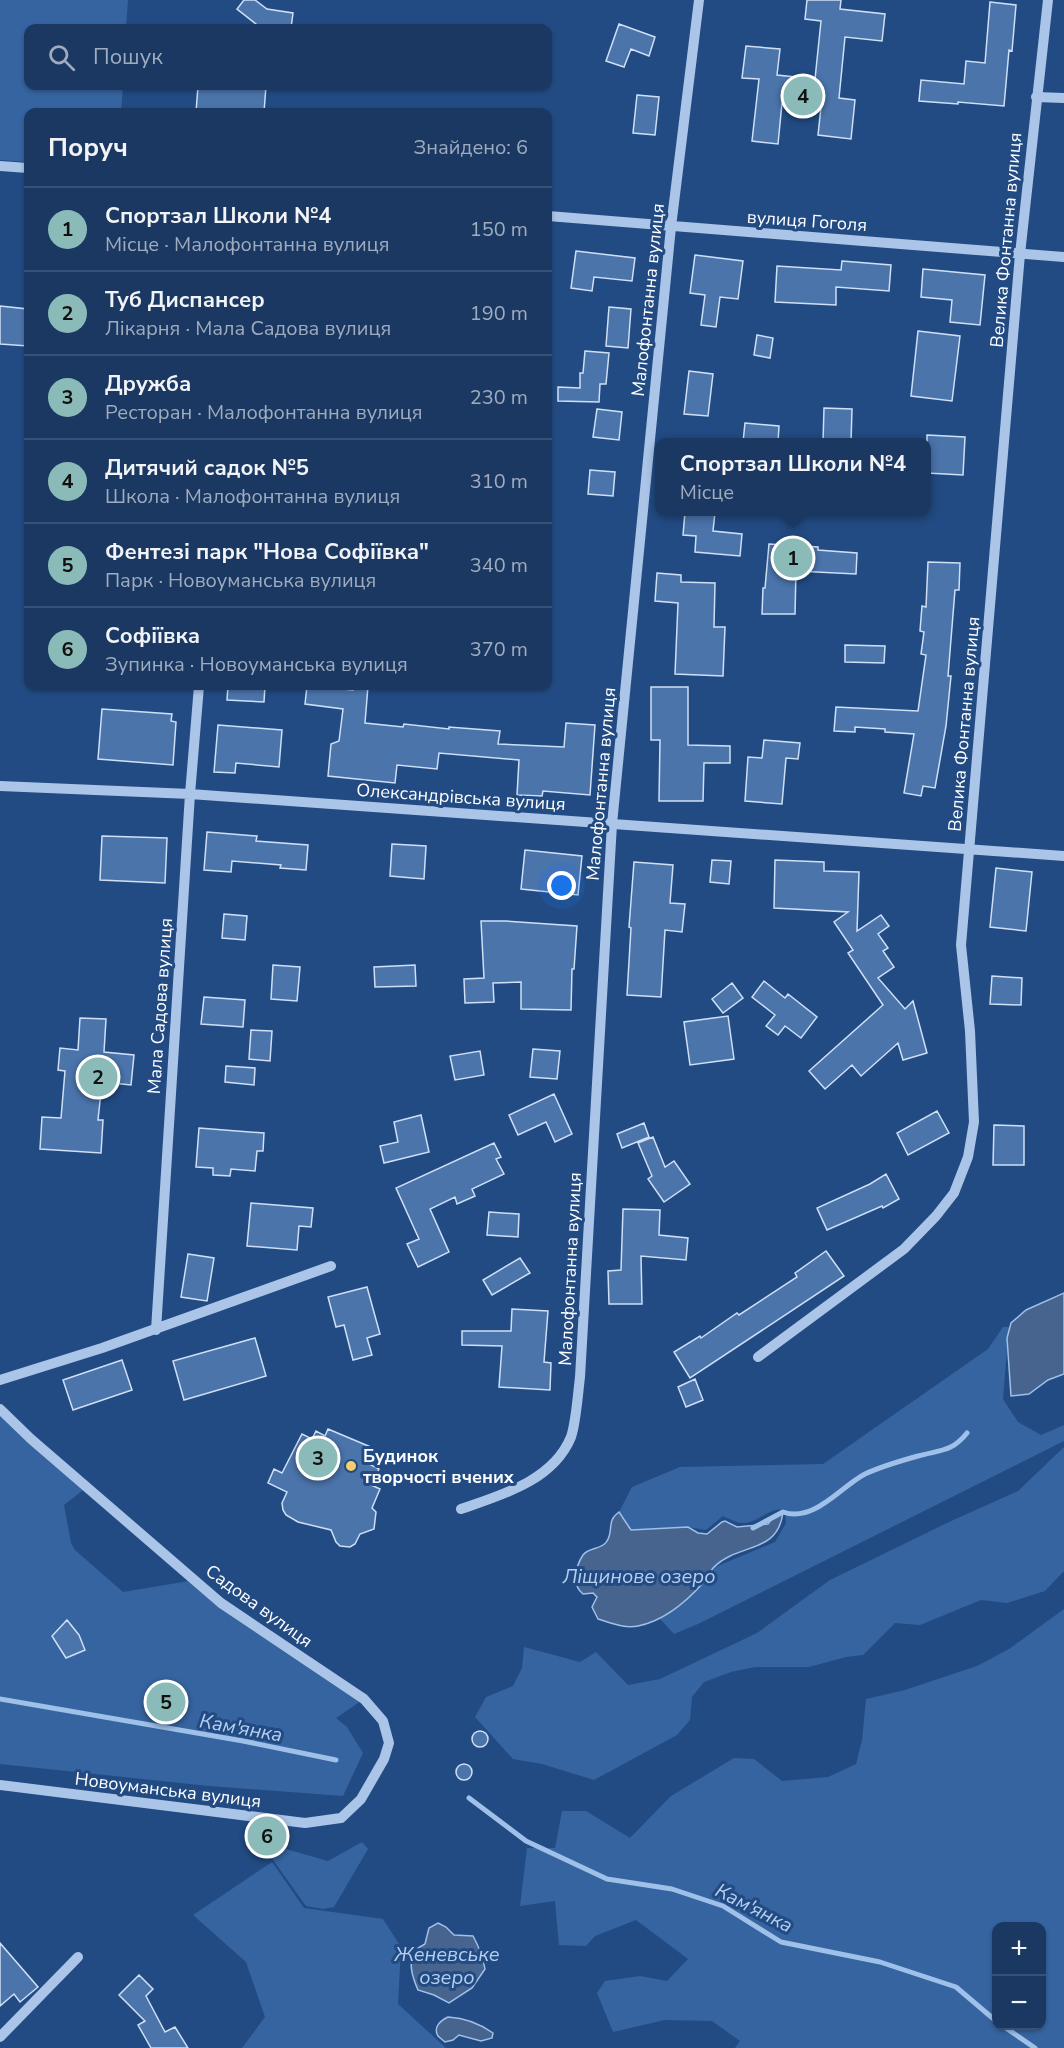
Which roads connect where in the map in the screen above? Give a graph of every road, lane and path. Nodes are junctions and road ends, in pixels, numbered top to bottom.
1 (699, 0) edge
2 (1048, 0) edge
3 (1036, 97) junction
4 (1064, 98) edge
5 (0, 166) edge
6 (24, 168) edge
7 (552, 216) edge
8 (671, 227) junction
9 (1020, 254) junction
10 (1064, 257) edge
11 (199, 690) edge
12 (0, 786) edge
13 (190, 794) junction
14 (612, 825) junction
15 (970, 849) junction
16 (1064, 856) edge
17 (331, 1266) dead end
18 (156, 1329) junction
19 (758, 1357) dead end
20 (0, 1380) edge
21 (0, 1408) edge
22 (461, 1509) dead end
23 (0, 1785) edge
24 (361, 1799) joint
25 (78, 1957) dead end
26 (0, 2037) edge

1 - 8 street, Малофонтанна вулиця
2 - 3 street, Велика Фонтанна вулиця
3 - 4 street
3 - 9 street, Велика Фонтанна вулиця
5 - 6 street
7 - 8 street, вулиця Гоголя
8 - 9 street, вулиця Гоголя
8 - 14 street, Малофонтанна вулиця
9 - 10 street, вулиця Гоголя
9 - 15 street, Велика Фонтанна вулиця
11 - 13 street, Мала Садова вулиця
12 - 13 street, Олександрівська вулиця
13 - 14 street, Олександрівська вулиця
13 - 18 street, Мала Садова вулиця
14 - 15 street, Олександрівська вулиця
14 - 22 street, Малофонтанна вулиця
15 - 16 street, Олександрівська вулиця
15 - 19 street, Велика Фонтанна вулиця
17 - 18 street
18 - 20 street
21 - 24 street, Садова вулиця
23 - 24 street, Новоуманська вулиця
25 - 26 street

